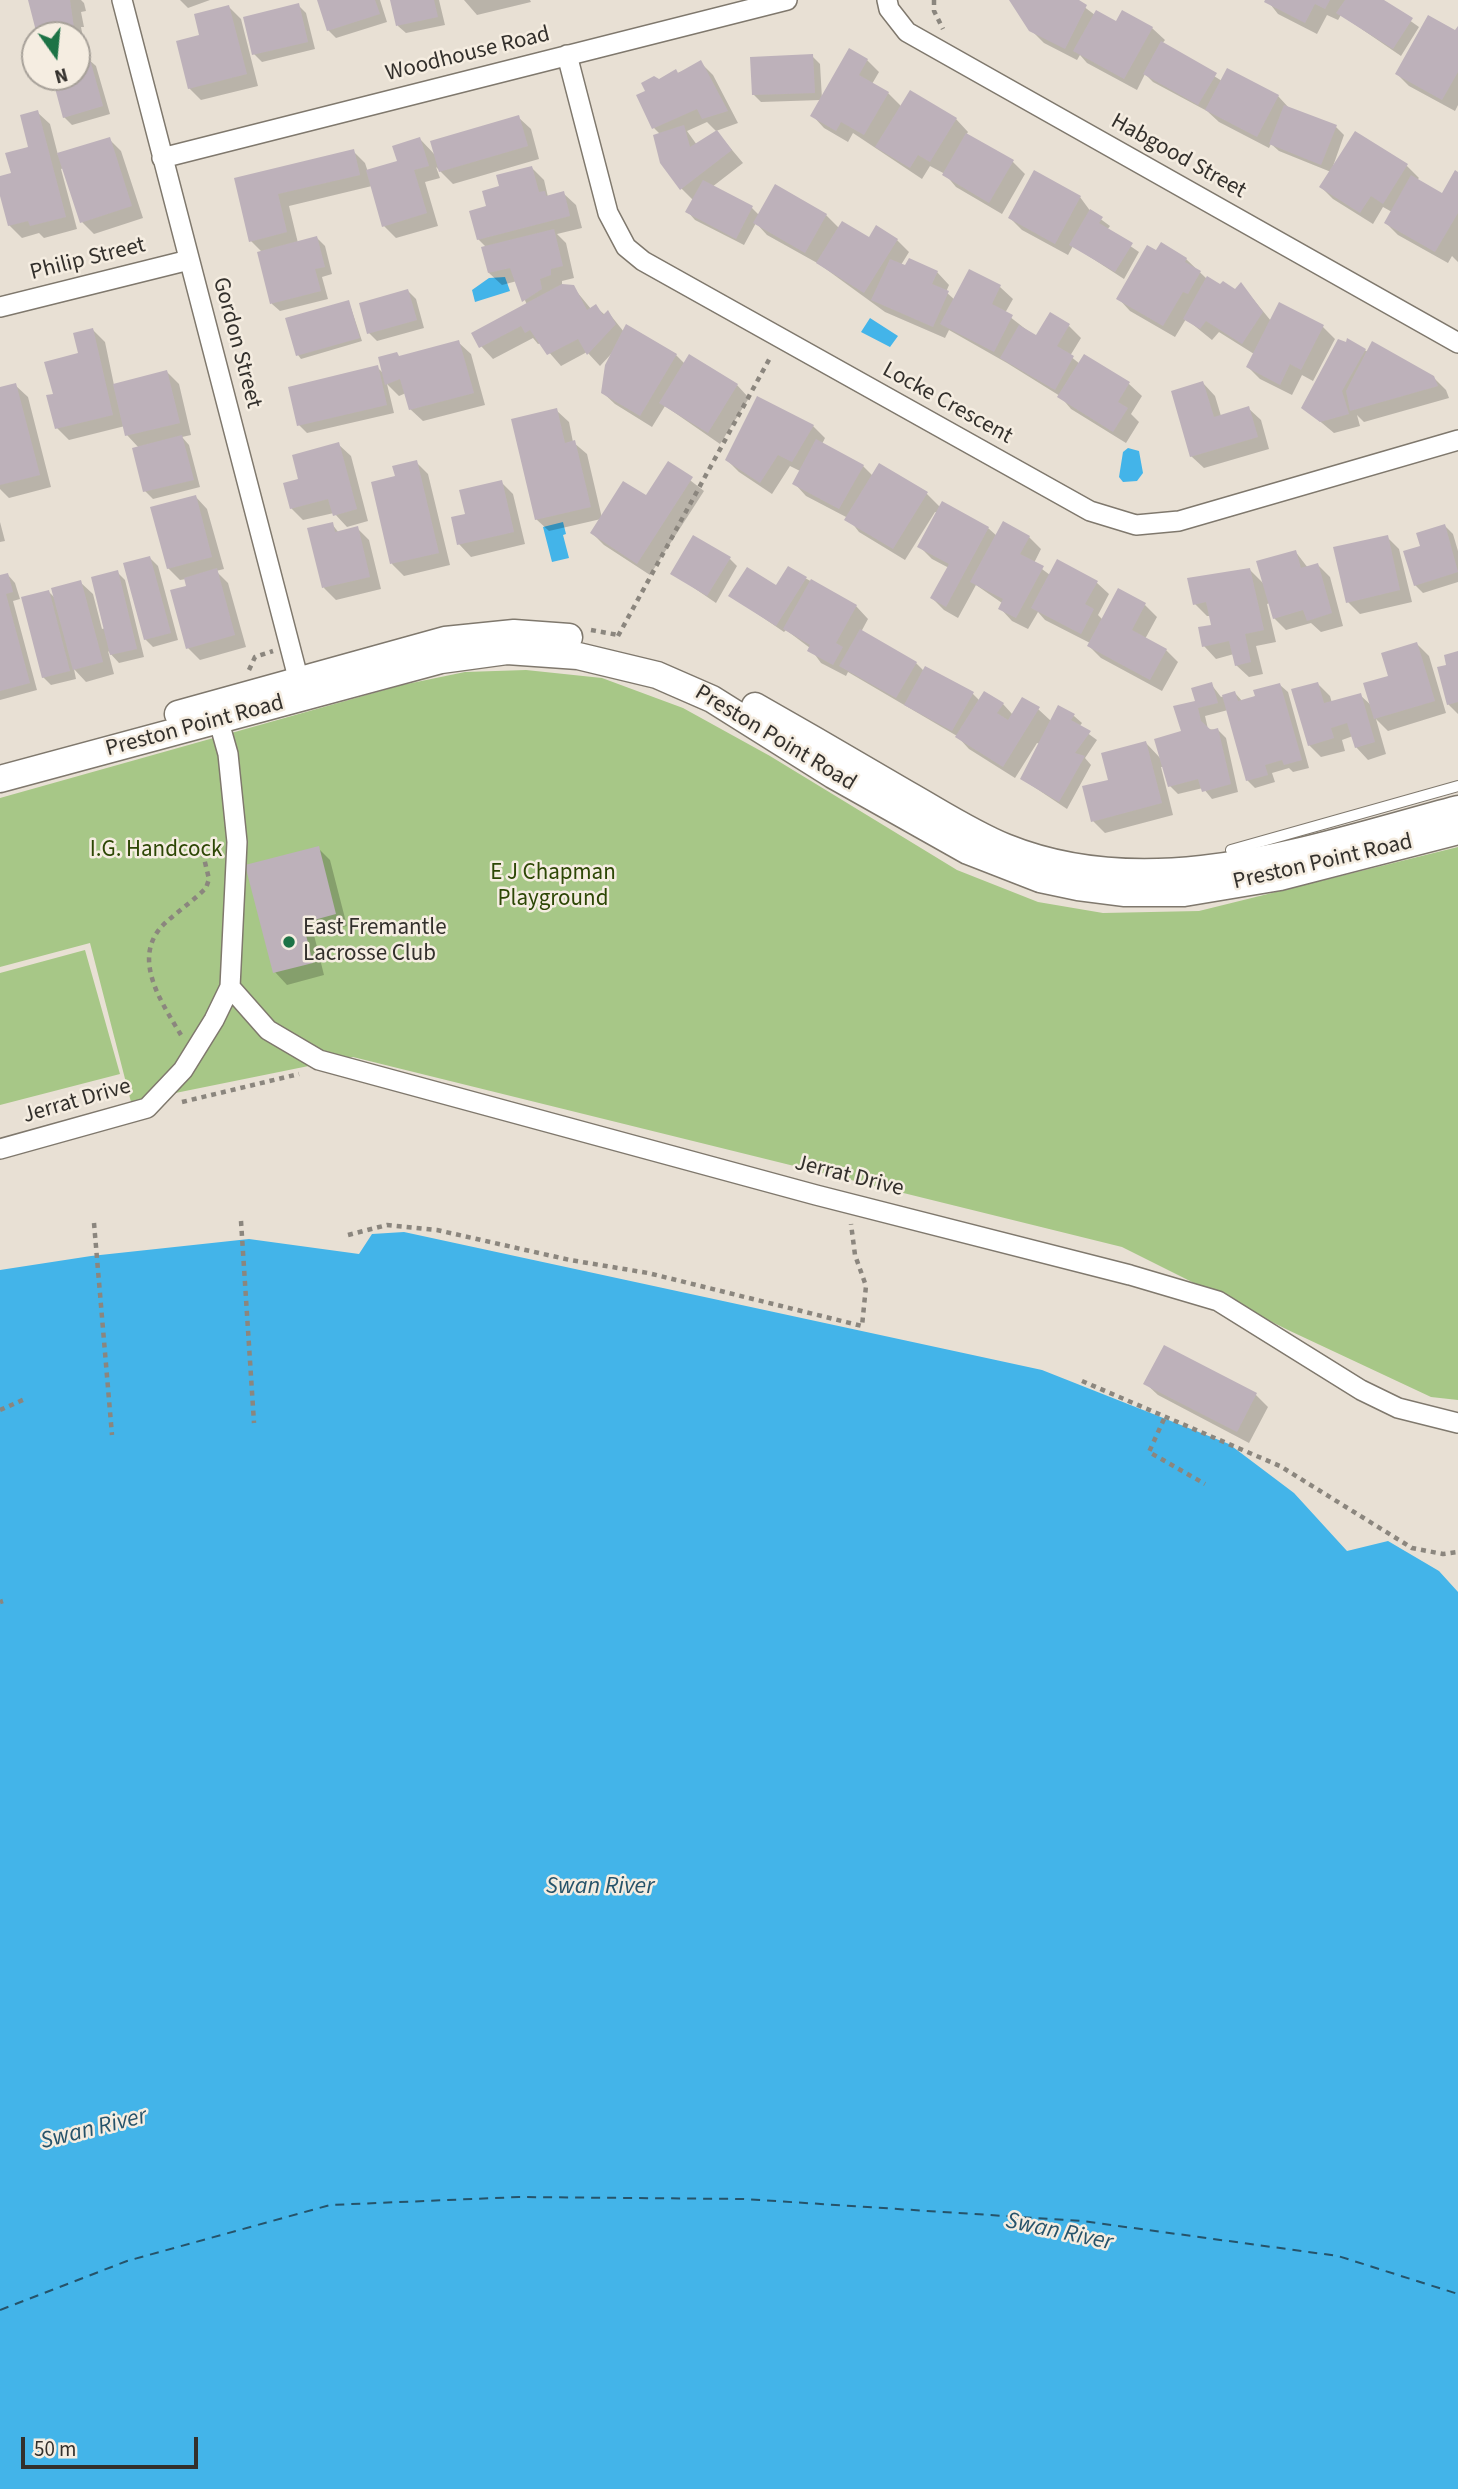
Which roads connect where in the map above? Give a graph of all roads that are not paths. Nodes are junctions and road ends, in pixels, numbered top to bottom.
1 (122, 0) edge
2 (787, 0) edge
3 (887, 0) edge
4 (567, 55) junction
5 (162, 158) junction
6 (189, 260) junction
7 (0, 307) edge
8 (1458, 343) edge
9 (1458, 440) edge
10 (300, 688) junction
11 (219, 722) junction
12 (0, 763) edge
13 (0, 779) edge
14 (1458, 786) edge
15 (1442, 806) edge
16 (1458, 831) edge
17 (1231, 850) dead end
18 (230, 987) junction
19 (0, 1149) edge
20 (1458, 1423) edge

1 - 5 street, Gordon Street
2 - 4 street, Woodhouse Road
3 - 8 street, Habgood Street
4 - 5 street, Woodhouse Road
4 - 9 street, Locke Crescent
5 - 6 street, Gordon Street
6 - 7 street, Philip Street
6 - 10 street, Gordon Street
10 - 11 main road, Preston Point Road
10 - 12 main road, Preston Point Road
10 - 15 main road, Preston Point Road
10 - 16 main road, Preston Point Road
11 - 13 main road, Preston Point Road
11 - 18 street, Jerrat Drive
14 - 15 lane
15 - 17 lane
18 - 19 street, Jerrat Drive
18 - 20 street, Jerrat Drive

